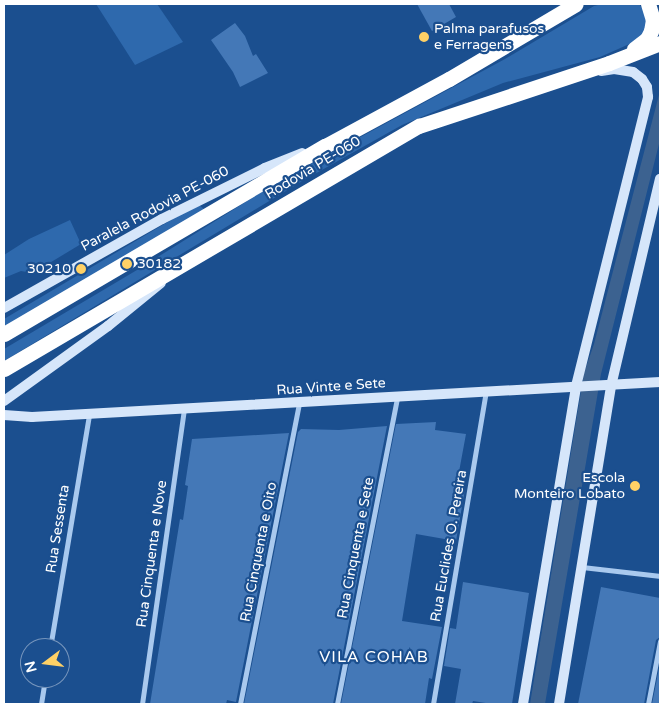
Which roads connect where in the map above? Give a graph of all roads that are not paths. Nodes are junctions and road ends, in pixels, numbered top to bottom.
1 (576, 4) edge
2 (648, 4) edge
3 (660, 43) edge
4 (608, 63) junction
5 (576, 74) junction
6 (325, 146) junction
7 (660, 179) edge
8 (190, 260) junction
9 (4, 308) edge
10 (4, 334) edge
11 (4, 369) edge
12 (660, 382) edge
13 (578, 386) junction
14 (606, 386) junction
15 (487, 391) junction
16 (397, 397) junction
17 (4, 401) edge
18 (299, 404) junction
19 (184, 408) junction
20 (89, 414) junction
21 (4, 415) edge
22 (582, 567) junction
23 (660, 576) edge
24 (52, 638) edge
25 (660, 641) edge
26 (43, 688) edge
27 (41, 704) edge
28 (142, 704) edge
29 (240, 704) edge
30 (337, 704) edge
31 (433, 704) edge
32 (523, 704) edge
33 (559, 704) edge
34 (648, 704) edge

1 - 6 highway, Rodovia PE-060
2 - 4 highway
3 - 4 highway, Rodovia PE-060
4 - 5 highway, Rodovia PE-060
5 - 8 highway, Rodovia PE-060
5 - 13 street
6 - 9 street, Paralela Rodovia PE-060
6 - 10 highway, Rodovia PE-060
7 - 14 street
8 - 11 highway, Rodovia PE-060
8 - 17 street
12 - 14 street, Rua Vinte e Sete
13 - 14 street, Rua Vinte e Sete
13 - 15 street, Rua Vinte e Sete
13 - 32 street
14 - 22 street
15 - 16 street, Rua Vinte e Sete
15 - 31 street, Rua Euclides O. Pereira
16 - 18 street, Rua Vinte e Sete
16 - 30 street, Rua Cinquenta e Sete
18 - 19 street, Rua Vinte e Sete
18 - 29 street, Rua Cinquenta e Oito
19 - 20 street, Rua Vinte e Sete
19 - 28 street, Rua Cinquenta e Nove
20 - 21 street, Rua Vinte e Sete
20 - 24 street, Rua Sessenta
22 - 23 street
22 - 33 street
25 - 34 street
26 - 27 street

